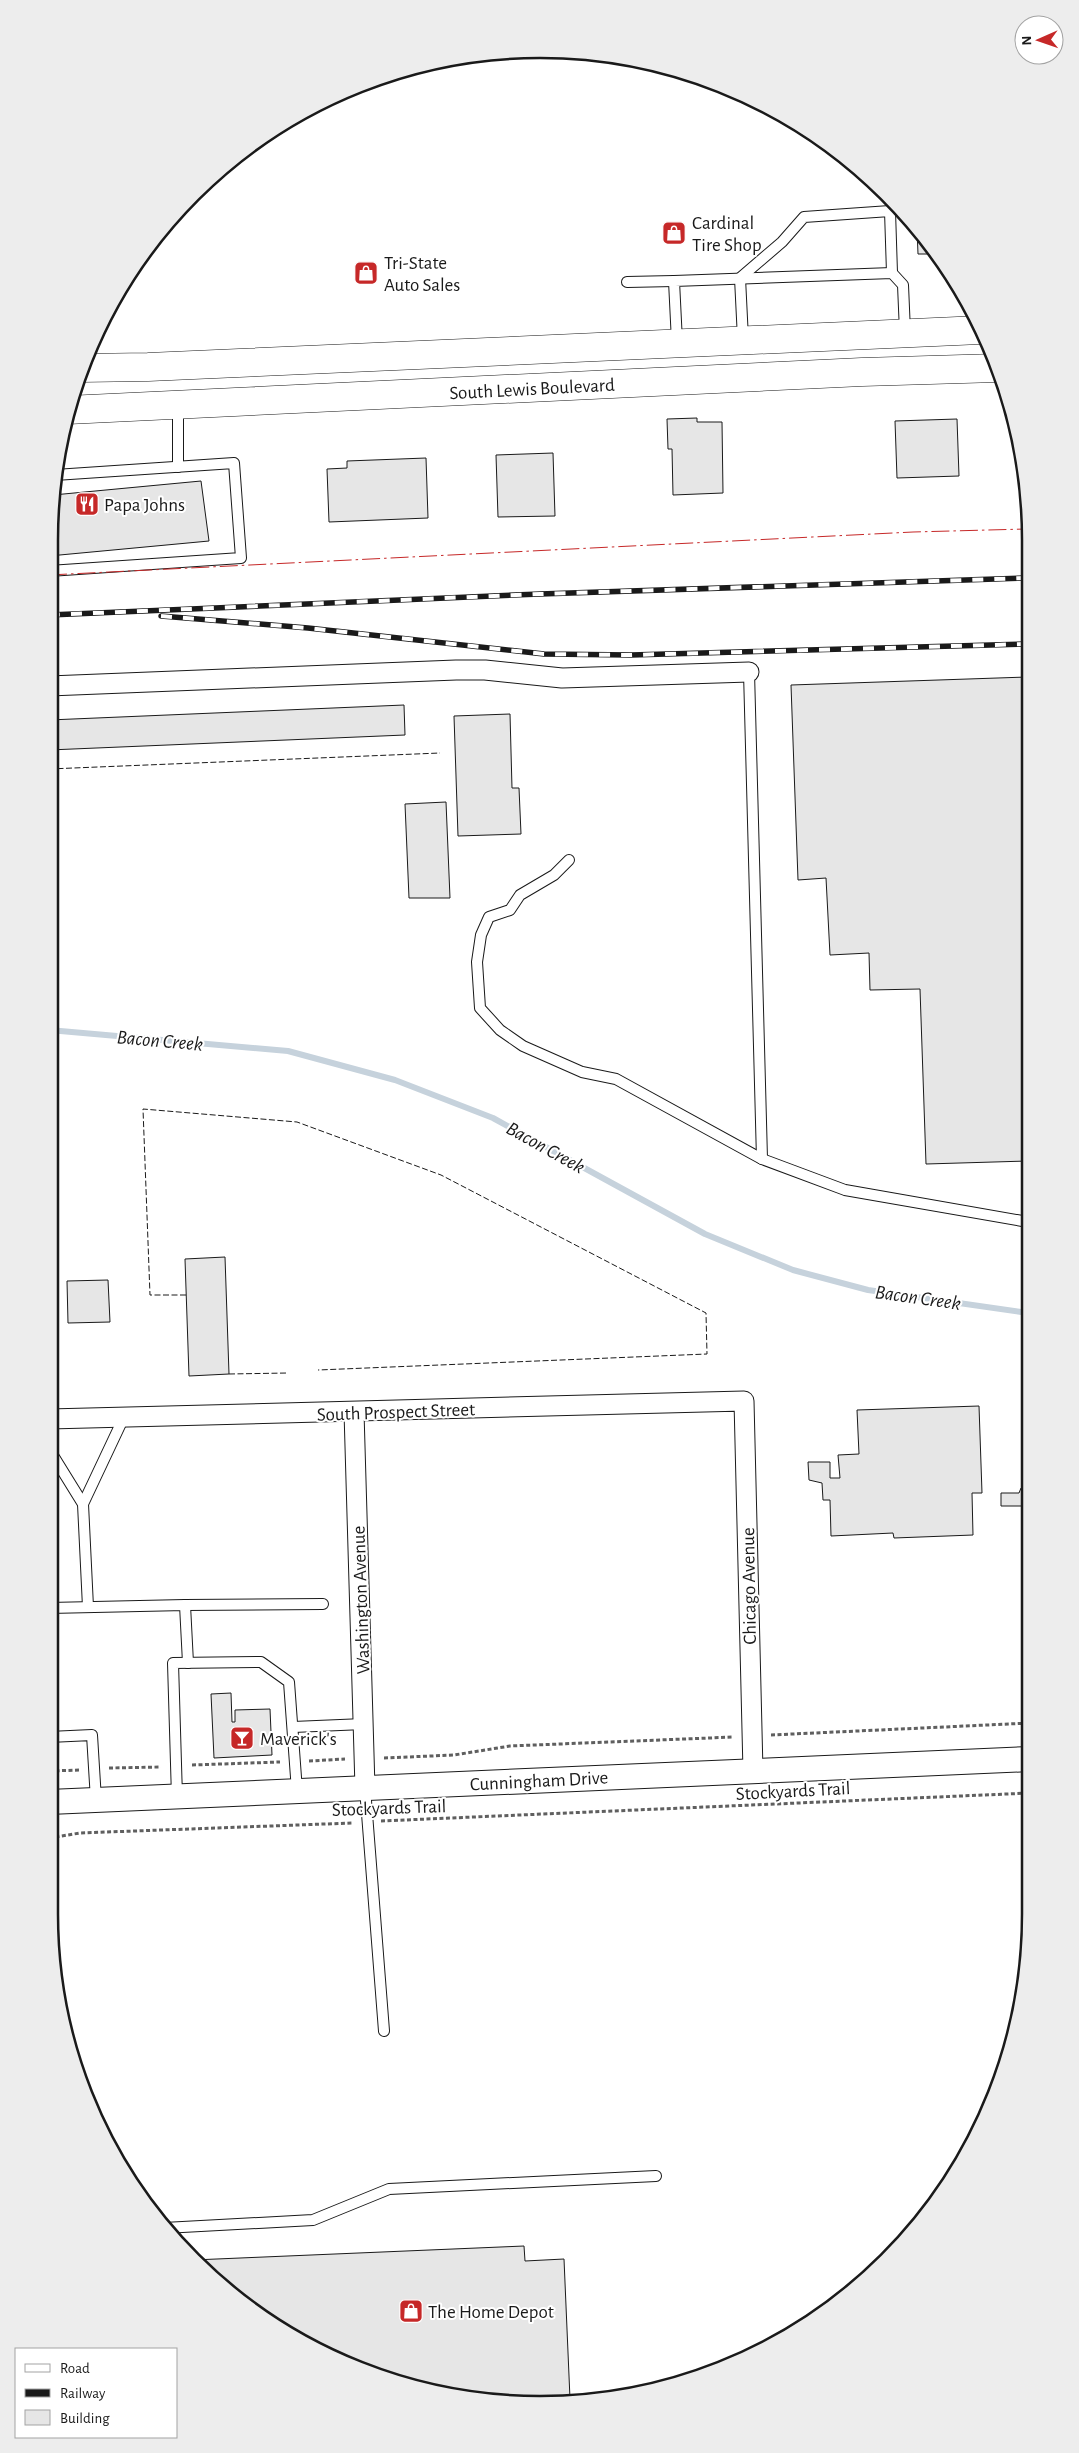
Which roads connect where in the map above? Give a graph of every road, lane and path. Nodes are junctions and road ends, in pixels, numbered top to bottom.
1 (888, 207) edge
2 (890, 210) edge
3 (892, 273) junction
4 (740, 278) junction
5 (674, 281) junction
6 (627, 282) dead end
7 (974, 330) edge
8 (905, 332) junction
9 (742, 339) junction
10 (677, 342) junction
11 (89, 368) edge
12 (990, 368) edge
13 (178, 405) junction
14 (76, 410) edge
15 (178, 467) junction
16 (62, 475) edge
17 (58, 570) edge
18 (749, 672) joint
19 (58, 686) edge
20 (568, 860) dead end
21 (762, 1159) junction
22 (1022, 1221) edge
23 (744, 1401) joint
24 (354, 1412) junction
25 (124, 1418) junction
26 (58, 1420) edge
27 (58, 1464) edge
28 (83, 1504) junction
29 (323, 1604) dead end
30 (185, 1606) junction
31 (88, 1607) junction
32 (58, 1608) edge
33 (188, 1663) junction
34 (1022, 1723) edge
35 (364, 1724) junction
36 (293, 1727) junction
37 (752, 1736) junction
38 (58, 1737) edge
39 (364, 1758) junction
40 (1022, 1759) edge
41 (295, 1761) junction
42 (176, 1766) junction
43 (94, 1769) junction
44 (58, 1771) edge
45 (753, 1771) junction
46 (365, 1788) junction
47 (297, 1791) junction
48 (1022, 1793) edge
49 (177, 1797) junction
50 (96, 1800) junction
51 (58, 1802) edge
52 (368, 1822) junction
53 (58, 1837) edge
54 (384, 2030) dead end
55 (656, 2176) dead end
56 (174, 2227) edge

1 - 4 lane
2 - 3 lane
3 - 4 lane
3 - 8 lane
4 - 5 lane
4 - 9 lane
5 - 6 lane
5 - 10 lane
7 - 8 main road, South Lewis Boulevard
8 - 9 main road, South Lewis Boulevard
9 - 10 main road, South Lewis Boulevard
10 - 11 main road, South Lewis Boulevard
12 - 13 main road, South Lewis Boulevard
13 - 14 main road, South Lewis Boulevard
13 - 15 lane
15 - 16 lane
15 - 17 lane
18 - 19 street
18 - 21 lane
20 - 21 lane
21 - 22 lane
23 - 24 street, South Prospect Street
23 - 37 street, Chicago Avenue
24 - 25 street, South Prospect Street
24 - 35 street, Washington Avenue
25 - 26 street, South Prospect Street
25 - 28 lane
27 - 28 lane
28 - 31 lane
29 - 30 lane
30 - 31 lane
30 - 33 lane
31 - 32 lane
33 - 36 lane
33 - 42 lane
34 - 37 path
35 - 36 lane
35 - 39 street, Washington Avenue
36 - 41 lane
37 - 39 path
37 - 45 street, Chicago Avenue
38 - 43 lane
39 - 41 path
39 - 46 street, Washington Avenue
40 - 45 street, Cunningham Drive
41 - 42 path
41 - 47 lane
42 - 43 path
42 - 49 lane
43 - 44 path
43 - 50 lane
45 - 46 street, Cunningham Drive
46 - 47 street, Cunningham Drive
46 - 52 lane
47 - 49 street, Cunningham Drive
48 - 52 path, Stockyards Trail
49 - 50 street, Cunningham Drive
50 - 51 street, Cunningham Drive
52 - 53 path, Stockyards Trail
52 - 54 lane
55 - 56 lane

